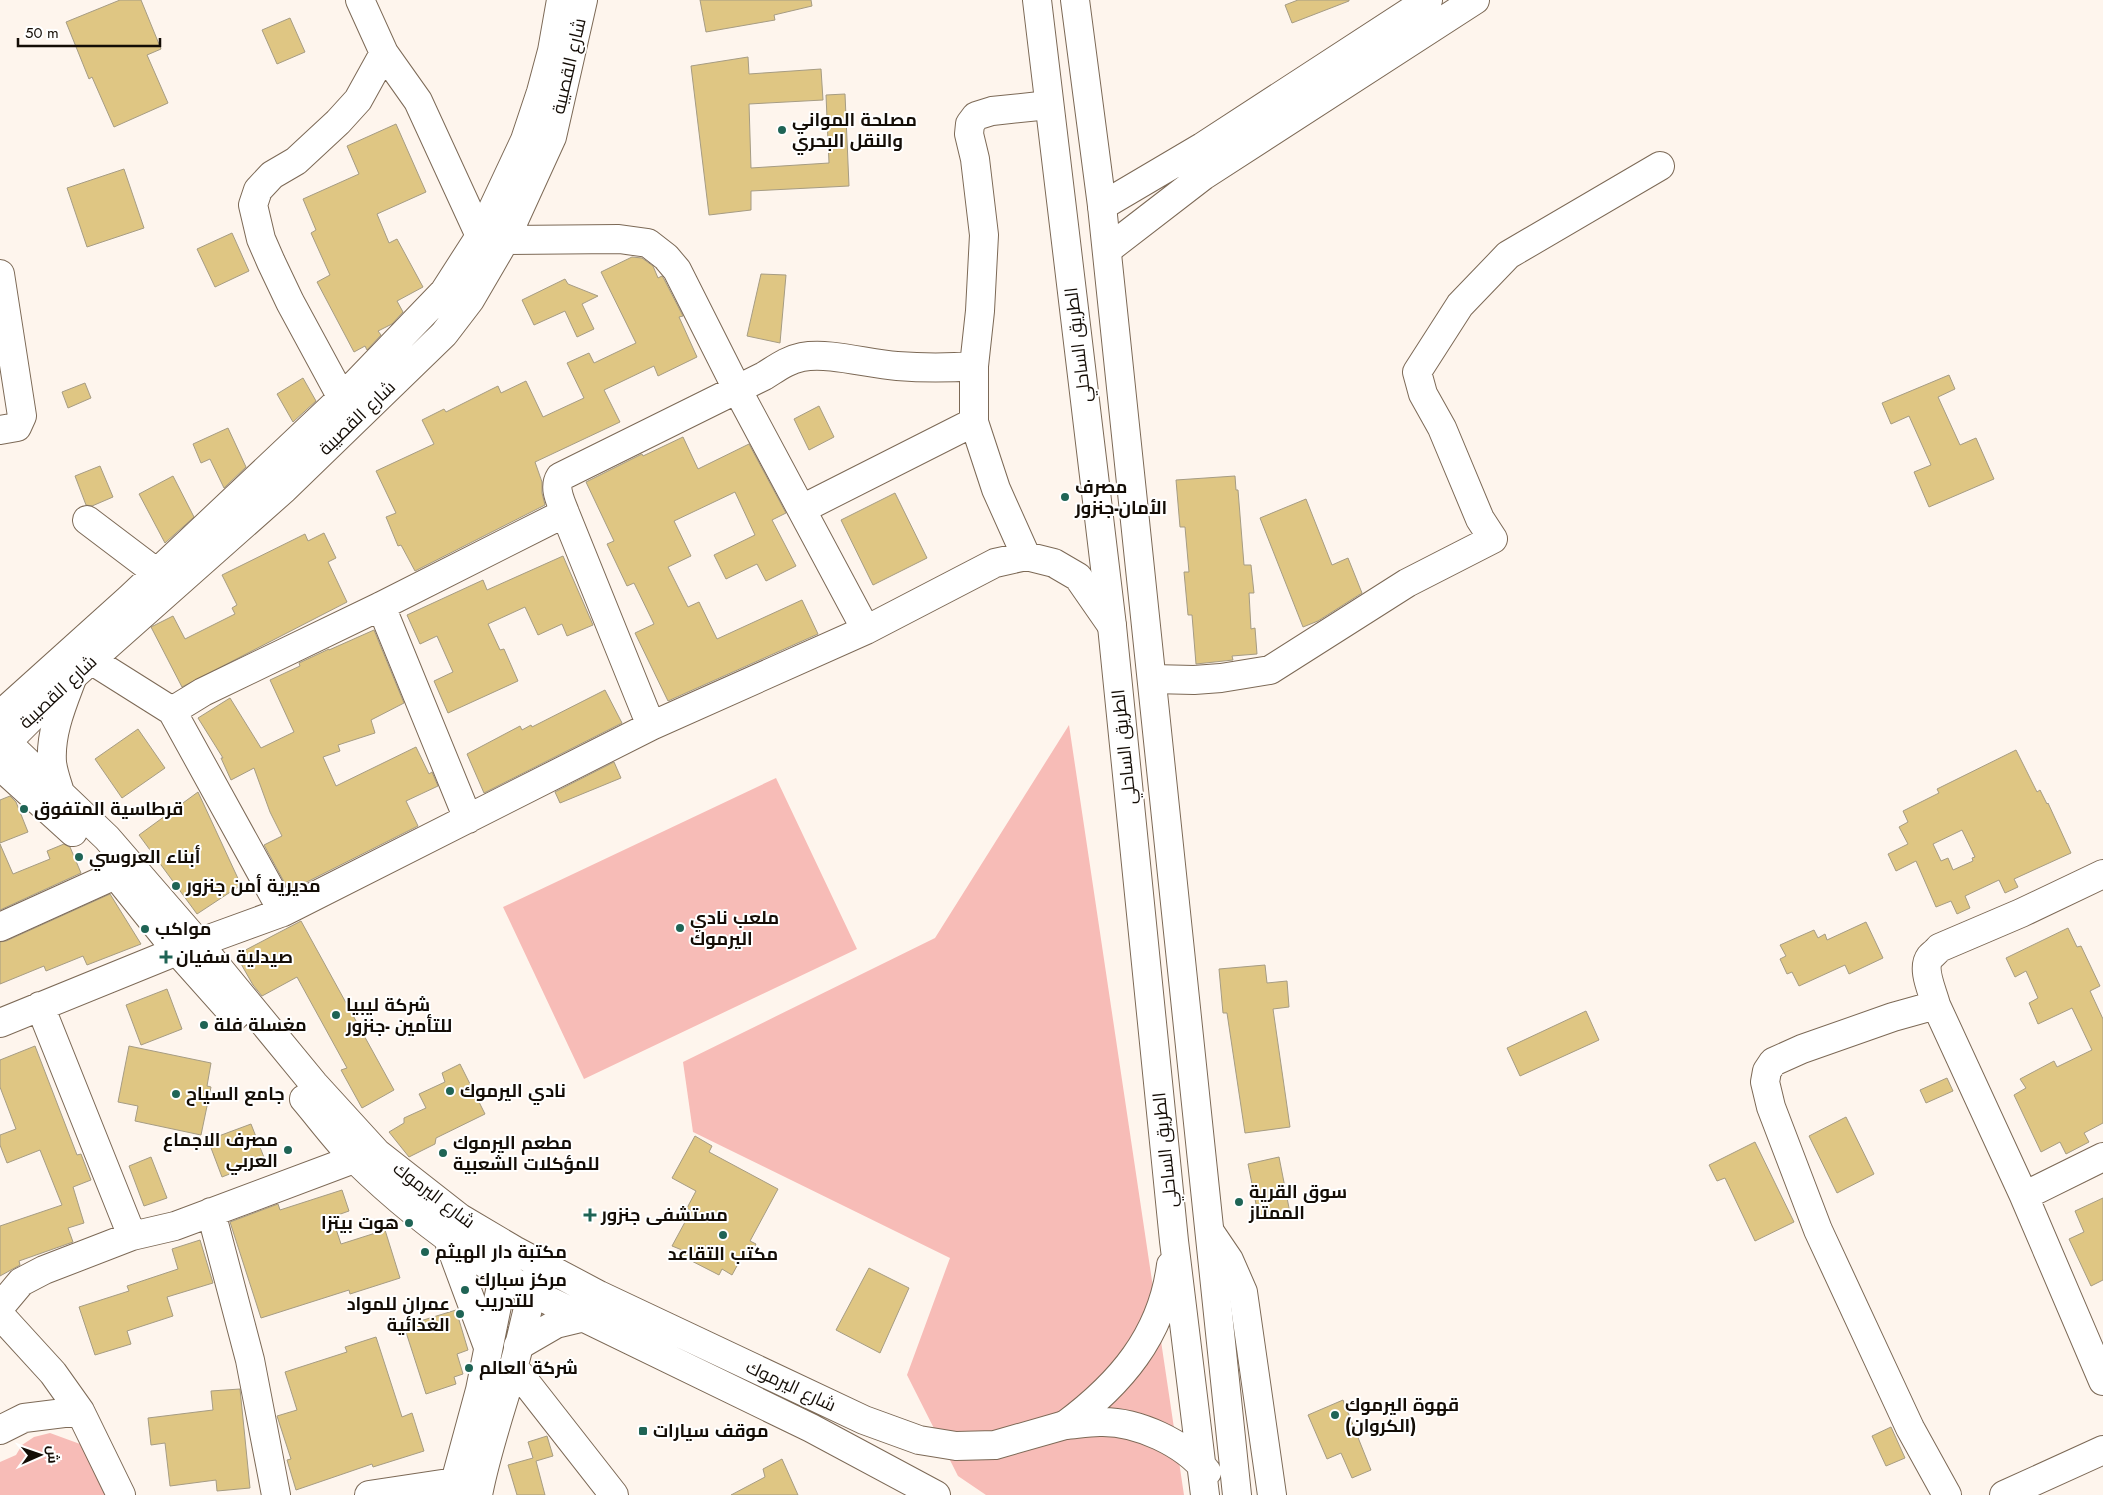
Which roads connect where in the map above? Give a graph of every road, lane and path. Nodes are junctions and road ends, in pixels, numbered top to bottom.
1 (360, 0) edge
2 (561, 0) edge
3 (583, 0) edge
4 (1037, 0) edge
5 (1075, 0) edge
6 (1428, 0) edge
7 (1476, 0) edge
8 (384, 53) junction
9 (1049, 105) junction
10 (1660, 166) dead end
11 (1102, 206) junction
12 (493, 238) junction
13 (1107, 250) junction
14 (0, 274) edge
15 (974, 366) junction
16 (736, 389) junction
17 (342, 398) junction
18 (974, 422) junction
19 (0, 430) edge
20 (802, 509) junction
21 (565, 513) junction
22 (87, 520) dead end
23 (1026, 556) junction
24 (157, 573) junction
25 (381, 606) junction
26 (1112, 626) junction
27 (866, 630) junction
28 (82, 668) junction
29 (1152, 679) junction
30 (172, 711) junction
31 (0, 715) edge
32 (651, 726) junction
33 (1, 748) edge
34 (61, 796) junction
35 (468, 819) junction
36 (2103, 874) edge
37 (115, 875) junction
38 (283, 912) junction
39 (0, 927) edge
40 (188, 947) junction
41 (1936, 1005) junction
42 (40, 1006) junction
43 (0, 1023) edge
44 (2103, 1156) edge
45 (354, 1159) junction
46 (2024, 1196) junction
47 (211, 1212) junction
48 (1210, 1232) junction
49 (132, 1236) junction
50 (448, 1239) junction
51 (1174, 1241) junction
52 (514, 1250) junction
53 (540, 1264) junction
54 (503, 1276) junction
55 (531, 1292) junction
56 (0, 1307) edge
57 (0, 1315) edge
58 (585, 1317) junction
59 (488, 1347) junction
60 (516, 1356) junction
61 (2103, 1381) edge
62 (80, 1411) junction
63 (1065, 1425) junction
64 (1, 1428) edge
65 (2103, 1450) edge
66 (1202, 1465) junction
67 (454, 1488) edge
68 (121, 1495) edge
69 (276, 1495) edge
70 (369, 1495) edge
71 (478, 1495) edge
72 (614, 1495) edge
73 (936, 1495) edge
74 (1205, 1495) edge
75 (1224, 1495) edge
76 (1238, 1495) edge
77 (1272, 1495) edge
78 (1947, 1495) edge
79 (2004, 1495) edge

1 - 8 main road
2 - 12 main road
3 - 12 main road, شارع القصيبة
4 - 9 main road, الطريق الساحلي
5 - 11 main road, الطريق الساحلي
6 - 11 main road
7 - 13 main road
8 - 12 main road
8 - 17 main road
9 - 15 main road
9 - 26 main road, الطريق الساحلي
10 - 29 main road
11 - 13 main road, الطريق الساحلي
12 - 16 main road
12 - 17 main road
12 - 28 main road, شارع القصيبة
13 - 29 main road, الطريق الساحلي
14 - 19 main road
15 - 16 main road
15 - 18 main road
16 - 20 main road
16 - 21 main road
17 - 24 main road
18 - 20 main road
18 - 23 main road
20 - 27 main road
21 - 25 main road
21 - 32 main road
22 - 24 main road
23 - 26 main road
23 - 27 main road
24 - 31 main road
25 - 30 main road
25 - 35 main road
26 - 51 main road, الطريق الساحلي
27 - 32 main road
28 - 30 main road
28 - 33 main road, شارع القصيبة
28 - 34 main road
29 - 48 main road, الطريق الساحلي
30 - 38 main road
32 - 35 main road
33 - 34 main road, شارع اليرموك
33 - 37 main road, شارع اليرموك
34 - 40 main road, شارع اليرموك
35 - 38 main road
36 - 41 main road
37 - 39 main road
37 - 40 main road, شارع اليرموك
38 - 40 main road
40 - 42 main road
40 - 45 main road, شارع اليرموك
40 - 52 main road, شارع اليرموك
41 - 46 main road
41 - 78 main road
42 - 43 main road
42 - 49 main road
44 - 46 main road
45 - 47 main road
45 - 50 main road, شارع اليرموك
46 - 61 main road
47 - 49 main road
47 - 69 main road
48 - 76 main road, الطريق الساحلي
48 - 77 main road
49 - 56 main road
50 - 54 main road, شارع اليرموك
50 - 59 main road
51 - 63 main road
51 - 66 main road, الطريق الساحلي
52 - 53 main road, شارع اليرموك
52 - 54 main road
53 - 55 main road
53 - 63 main road, شارع اليرموك
54 - 55 main road, شارع اليرموك
54 - 59 main road
55 - 58 main road, شارع اليرموك
55 - 60 main road
57 - 62 main road
58 - 60 main road
58 - 73 main road, شارع اليرموك
59 - 67 main road
60 - 71 main road
60 - 72 main road
62 - 64 main road
62 - 68 main road
63 - 66 main road
65 - 79 main road
66 - 74 main road, الطريق الساحلي
66 - 75 main road
67 - 70 main road

